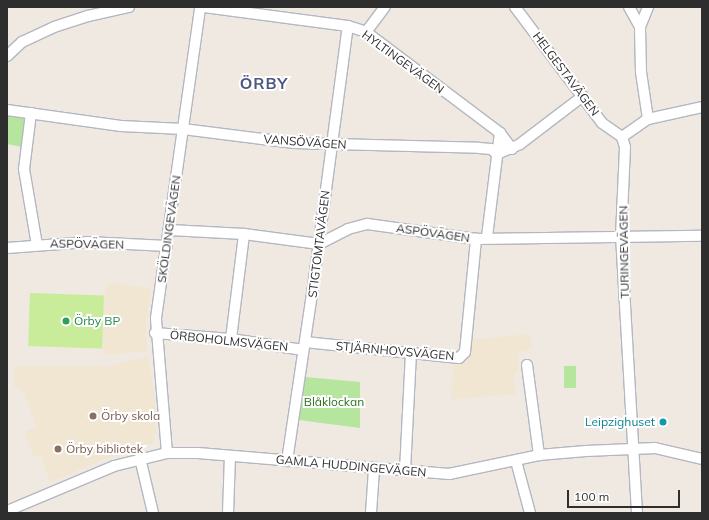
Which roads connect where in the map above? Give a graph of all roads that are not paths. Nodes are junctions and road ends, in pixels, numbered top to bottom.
1 (129, 7) edge
2 (200, 7) edge
3 (204, 7) edge
4 (385, 7) edge
5 (515, 7) edge
6 (629, 7) edge
7 (648, 7) edge
8 (87, 11) edge
9 (348, 26) junction
10 (640, 27) junction
11 (366, 32) junction
12 (7, 56) edge
13 (584, 96) junction
14 (702, 107) edge
15 (7, 110) edge
16 (31, 113) junction
17 (648, 120) junction
18 (182, 130) junction
19 (500, 133) junction
20 (622, 137) junction
21 (331, 145) junction
22 (512, 149) junction
23 (497, 154) junction
24 (170, 230) junction
25 (244, 234) junction
26 (621, 236) junction
27 (702, 236) edge
28 (487, 237) junction
29 (476, 239) junction
30 (319, 244) junction
31 (37, 245) junction
32 (167, 246) junction
33 (7, 248) edge
34 (155, 333) junction
35 (231, 339) junction
36 (304, 346) junction
37 (410, 353) junction
38 (527, 365) dead end
39 (634, 449) junction
40 (167, 452) junction
41 (540, 455) junction
42 (230, 457) junction
43 (140, 458) junction
44 (702, 459) edge
45 (516, 461) junction
46 (287, 462) junction
47 (374, 469) junction
48 (405, 471) junction
49 (8, 511) edge
50 (153, 513) edge
51 (228, 513) edge
52 (370, 513) edge
53 (530, 513) edge
54 (637, 513) edge

1 - 8 street
2 - 18 street, SKÖLDINGEVÄGEN
3 - 9 street, HYLTINGEVÄGEN
4 - 11 street
5 - 13 street, HELGESTAVÄGEN
6 - 10 street
7 - 10 street
8 - 12 street
9 - 11 street, HYLTINGEVÄGEN
9 - 21 street, STIGTOMTAVÄGEN
10 - 17 street
11 - 19 street, HYLTINGEVÄGEN
13 - 20 street, HELGESTAVÄGEN
13 - 22 street
14 - 17 street
15 - 16 street, VANSÖVÄGEN
16 - 18 street, VANSÖVÄGEN
16 - 31 street
17 - 20 street
18 - 21 street, VANSÖVÄGEN
18 - 24 street, SKÖLDINGEVÄGEN
19 - 22 street, HYLTINGEVÄGEN
19 - 23 street
20 - 26 street, TURINGEVÄGEN
21 - 23 street, VANSÖVÄGEN
21 - 30 street, STIGTOMTAVÄGEN
22 - 23 street
23 - 28 street
24 - 25 street
24 - 32 street, SKÖLDINGEVÄGEN
25 - 30 street
25 - 35 street
26 - 27 street, ASPÖVÄGEN
26 - 28 street, ASPÖVÄGEN
26 - 39 street, TURINGEVÄGEN
28 - 29 street, ASPÖVÄGEN
29 - 30 street, ASPÖVÄGEN
29 - 37 street, STJÄRNHOVSVÄGEN
30 - 36 street, STIGTOMTAVÄGEN
31 - 32 street, ASPÖVÄGEN
31 - 33 street, ASPÖVÄGEN
32 - 34 street, SKÖLDINGEVÄGEN
34 - 35 street, ÖRBOHOLMSVÄGEN
34 - 40 street, SKÖLDINGEVÄGEN
35 - 36 street, ÖRBOHOLMSVÄGEN
36 - 37 street, STJÄRNHOVSVÄGEN
36 - 46 street, STIGTOMTAVÄGEN
37 - 48 street
38 - 41 street
39 - 41 street, GAMLA HUDDINGEVÄGEN
39 - 44 street, GAMLA HUDDINGEVÄGEN
39 - 54 street, TURINGEVÄGEN
40 - 42 street, GAMLA HUDDINGEVÄGEN
40 - 43 street, GAMLA HUDDINGEVÄGEN
41 - 45 street, GAMLA HUDDINGEVÄGEN
42 - 46 street, GAMLA HUDDINGEVÄGEN
42 - 51 street
43 - 49 street, GAMLA HUDDINGEVÄGEN
43 - 50 street
45 - 48 street, GAMLA HUDDINGEVÄGEN
45 - 53 street
46 - 47 street, GAMLA HUDDINGEVÄGEN
47 - 48 street, GAMLA HUDDINGEVÄGEN
47 - 52 street

